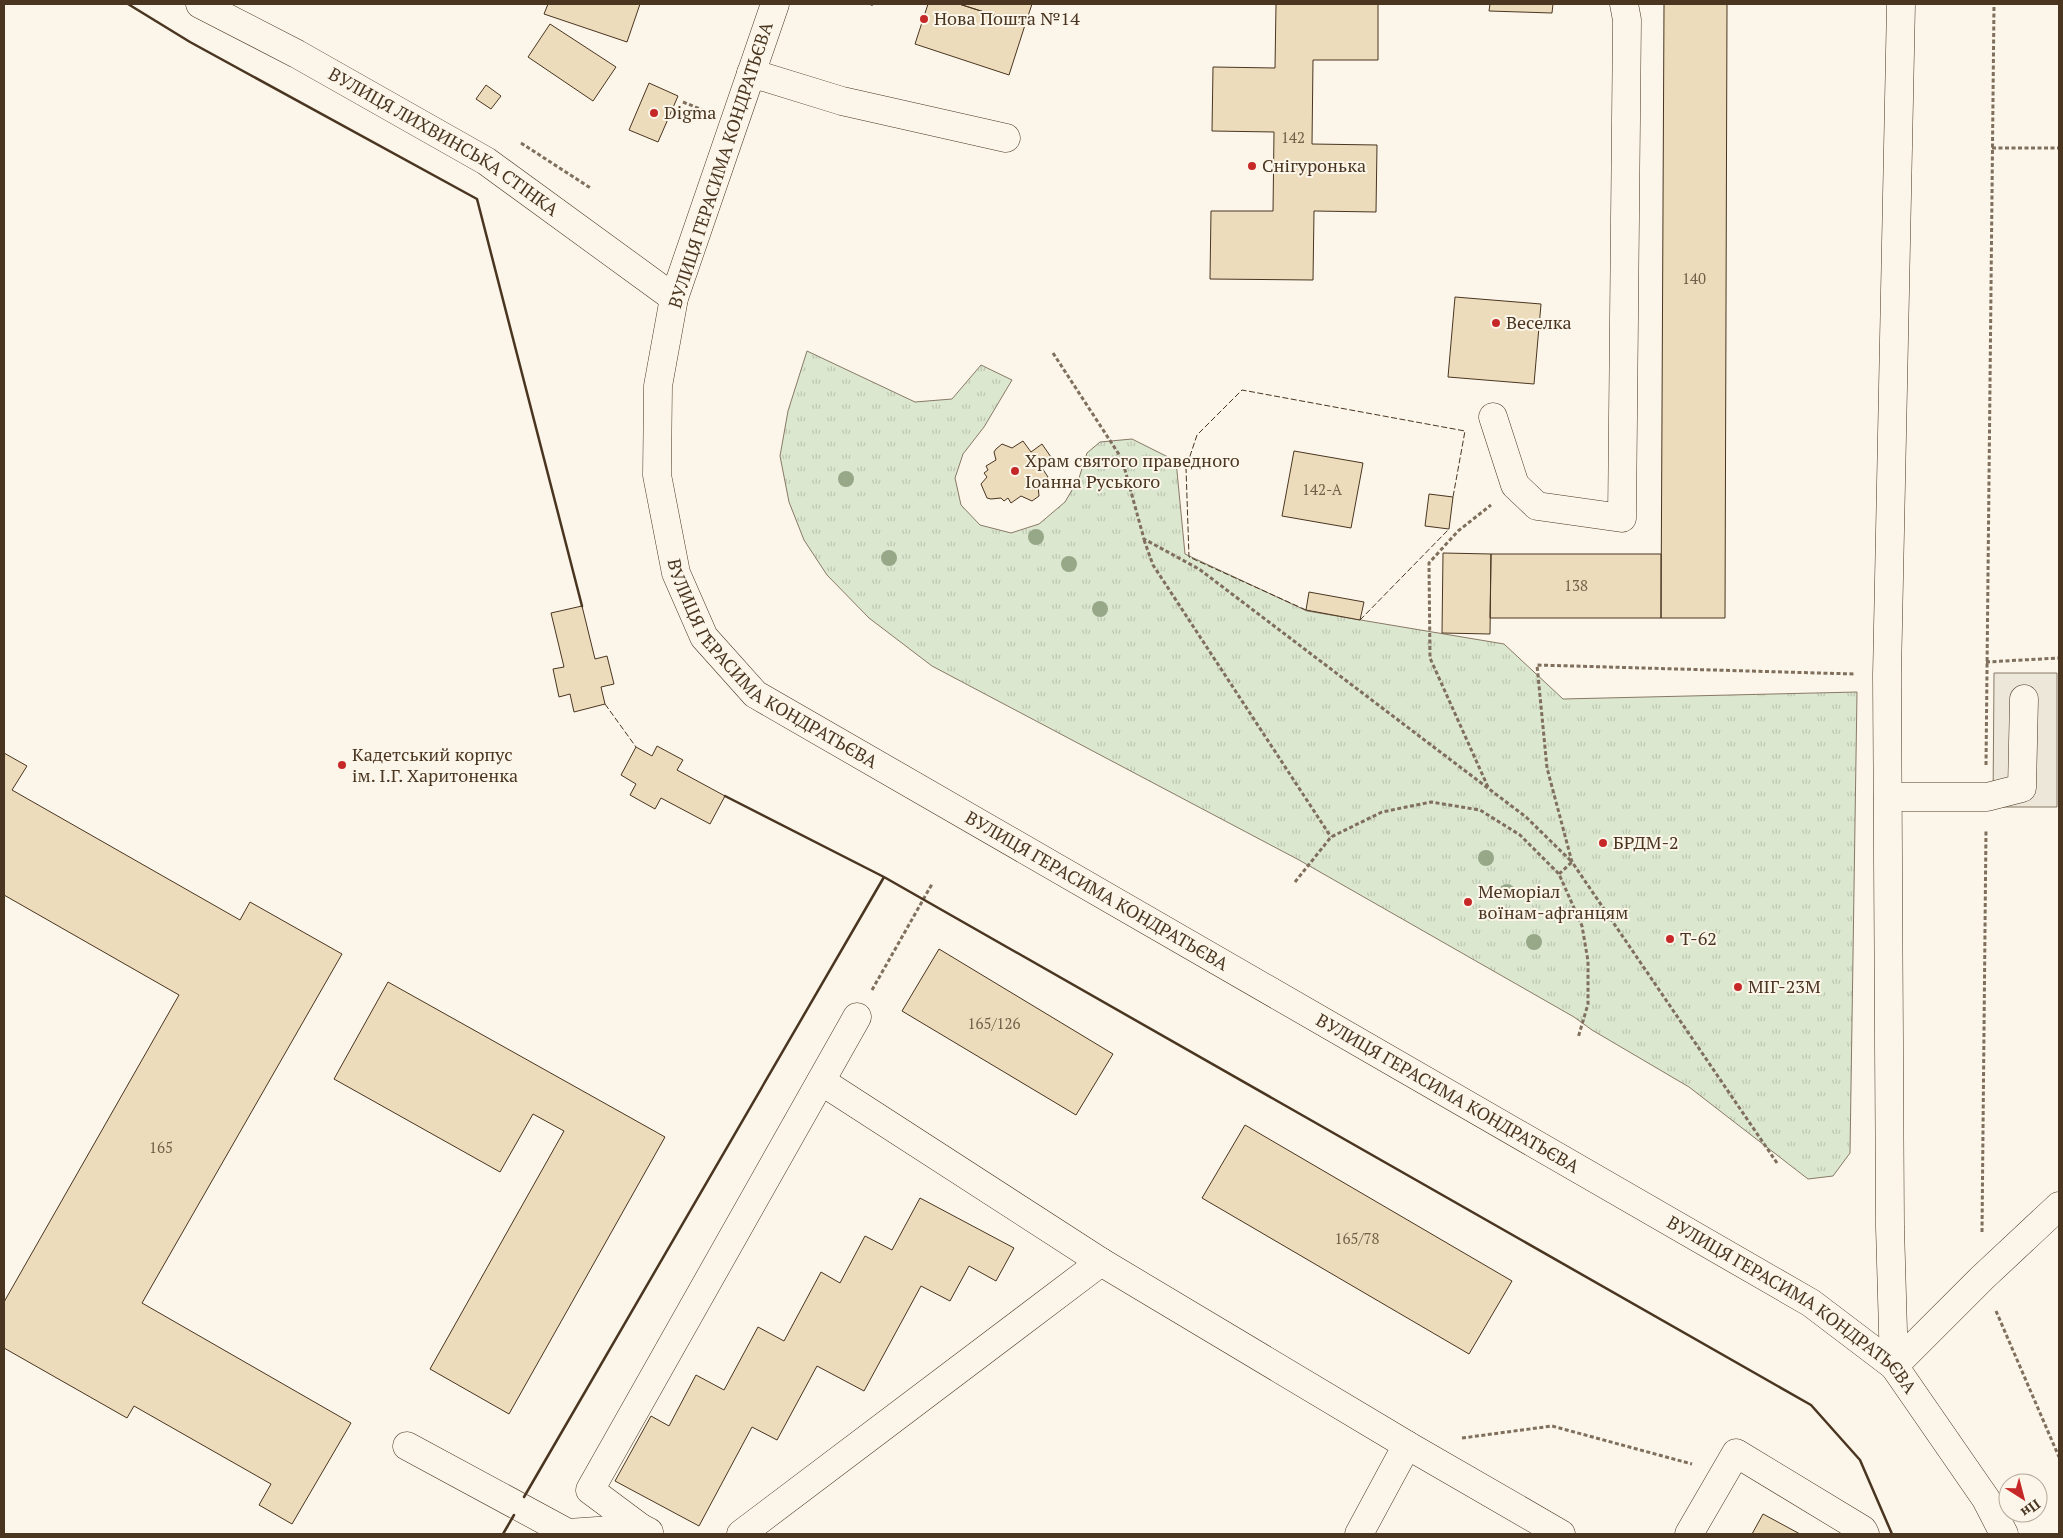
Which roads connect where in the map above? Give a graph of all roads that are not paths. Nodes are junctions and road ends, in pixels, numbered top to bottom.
1 (200, 4) edge
2 (775, 4) edge
3 (1624, 4) edge
4 (1902, 4) edge
5 (751, 73) junction
6 (1006, 138) dead end
7 (674, 298) junction
8 (1493, 416) dead end
9 (2024, 699) dead end
10 (1888, 796) junction
11 (857, 1017) road end
12 (821, 1080) junction
13 (2059, 1206) edge
14 (1101, 1262) junction
15 (1894, 1366) junction
16 (1407, 1445) junction
17 (407, 1446) dead end
18 (647, 1531) edge
19 (741, 1534) edge
20 (1358, 1534) edge
21 (1561, 1534) edge
22 (1689, 1534) edge
23 (1865, 1534) edge
24 (2004, 1534) edge

1 - 7 main road, ВУЛИЦЯ ЛИХВИНСЬКА СТІНКА
2 - 5 main road, ВУЛИЦЯ ГЕРАСИМА КОНДРАТЬЄВА
3 - 8 main road
4 - 10 main road
5 - 6 main road
5 - 7 main road, ВУЛИЦЯ ГЕРАСИМА КОНДРАТЬЄВА
7 - 15 main road, ВУЛИЦЯ ГЕРАСИМА КОНДРАТЬЄВА
9 - 10 main road
10 - 15 main road
11 - 12 main road
12 - 14 main road
12 - 18 main road
13 - 15 main road
14 - 16 main road
14 - 19 main road
15 - 24 main road, ВУЛИЦЯ ГЕРАСИМА КОНДРАТЬЄВА
16 - 20 main road
16 - 21 main road
17 - 18 main road
22 - 23 main road

